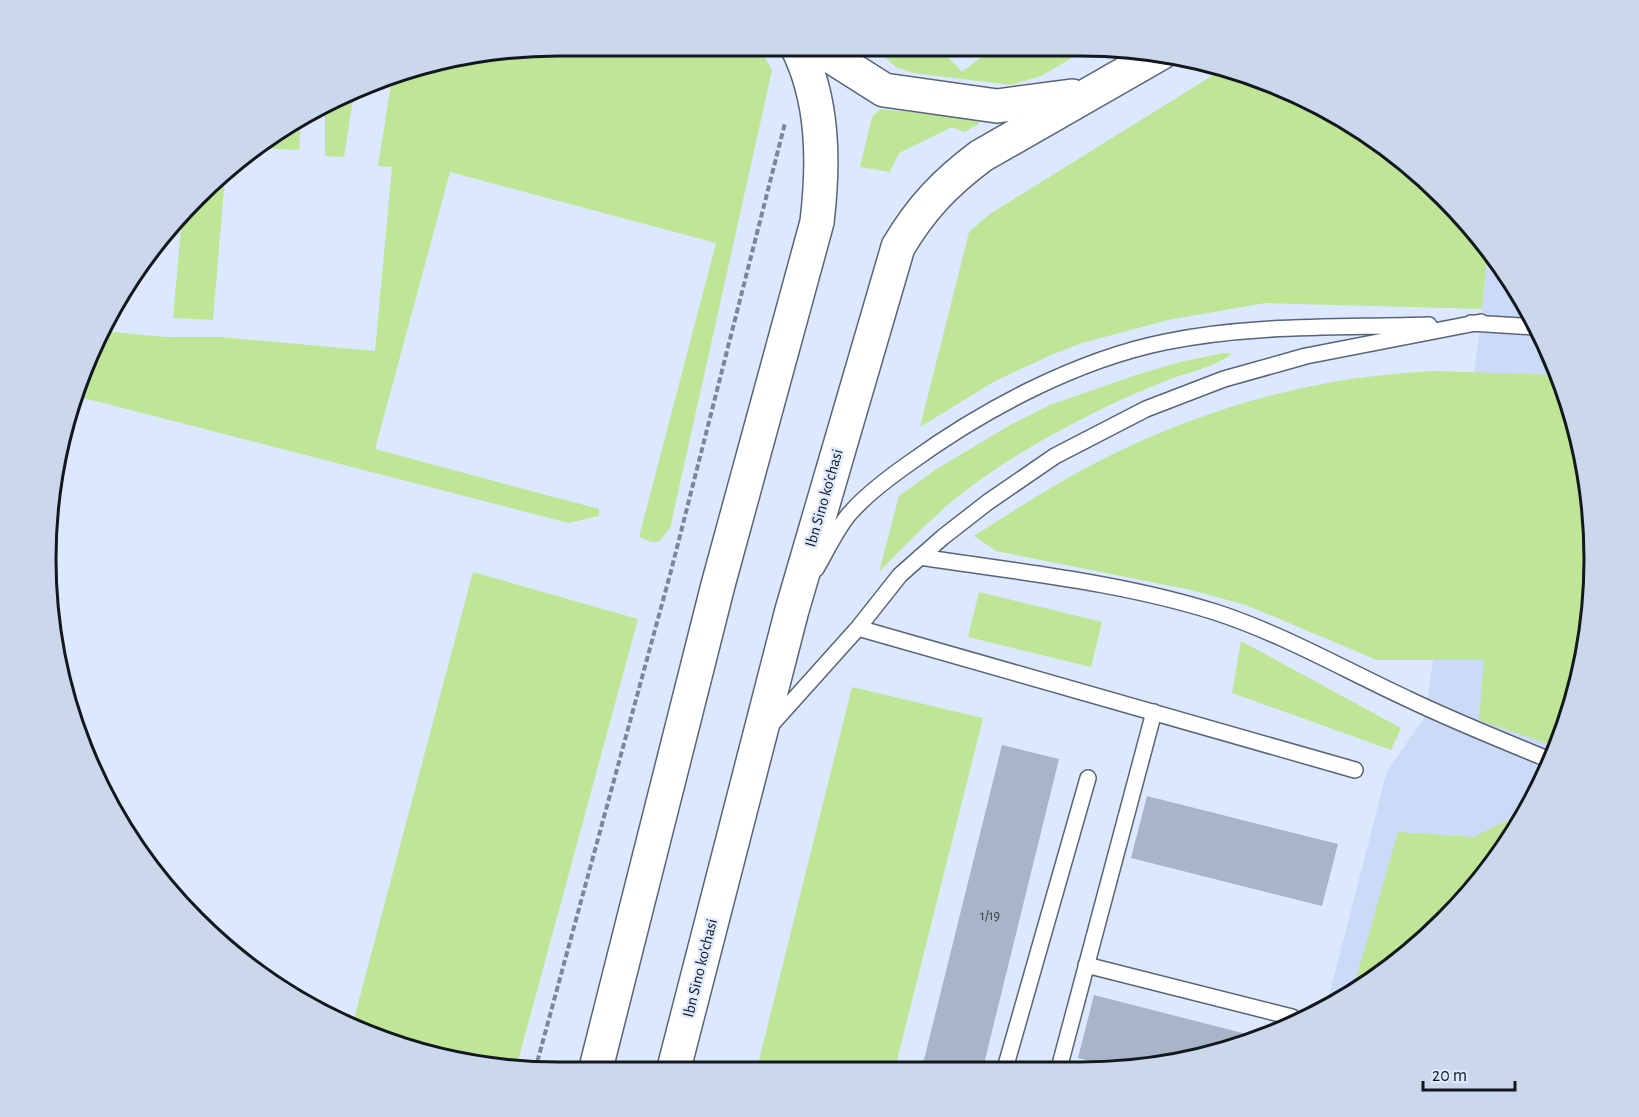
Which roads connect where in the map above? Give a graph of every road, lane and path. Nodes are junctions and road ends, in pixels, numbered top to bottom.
1 (801, 56) edge
2 (830, 56) edge
3 (1148, 60) edge
4 (1089, 94) junction
5 (787, 117) dead end
6 (1481, 322) junction
7 (1527, 326) edge
8 (920, 557) junction
9 (792, 610) junction
10 (858, 628) junction
11 (1154, 712) junction
12 (759, 739) junction
13 (1542, 757) edge
14 (1356, 770) dead end
15 (1088, 778) dead end
16 (1086, 965) junction
17 (1289, 1016) edge
18 (538, 1061) edge
19 (598, 1062) edge
20 (676, 1062) edge
21 (1007, 1062) edge
22 (1061, 1062) edge

1 - 19 main road
2 - 4 main road
3 - 4 main road, Ibn Sino ko'chasi
4 - 9 main road, Ibn Sino ko'chasi
5 - 18 path
6 - 7 lane
6 - 8 lane
6 - 9 lane
8 - 10 lane
8 - 13 lane
9 - 12 main road, Ibn Sino ko'chasi
10 - 11 lane
10 - 12 lane
11 - 14 lane
11 - 16 lane
12 - 20 main road, Ibn Sino ko'chasi
15 - 21 lane
16 - 17 lane
16 - 22 lane

